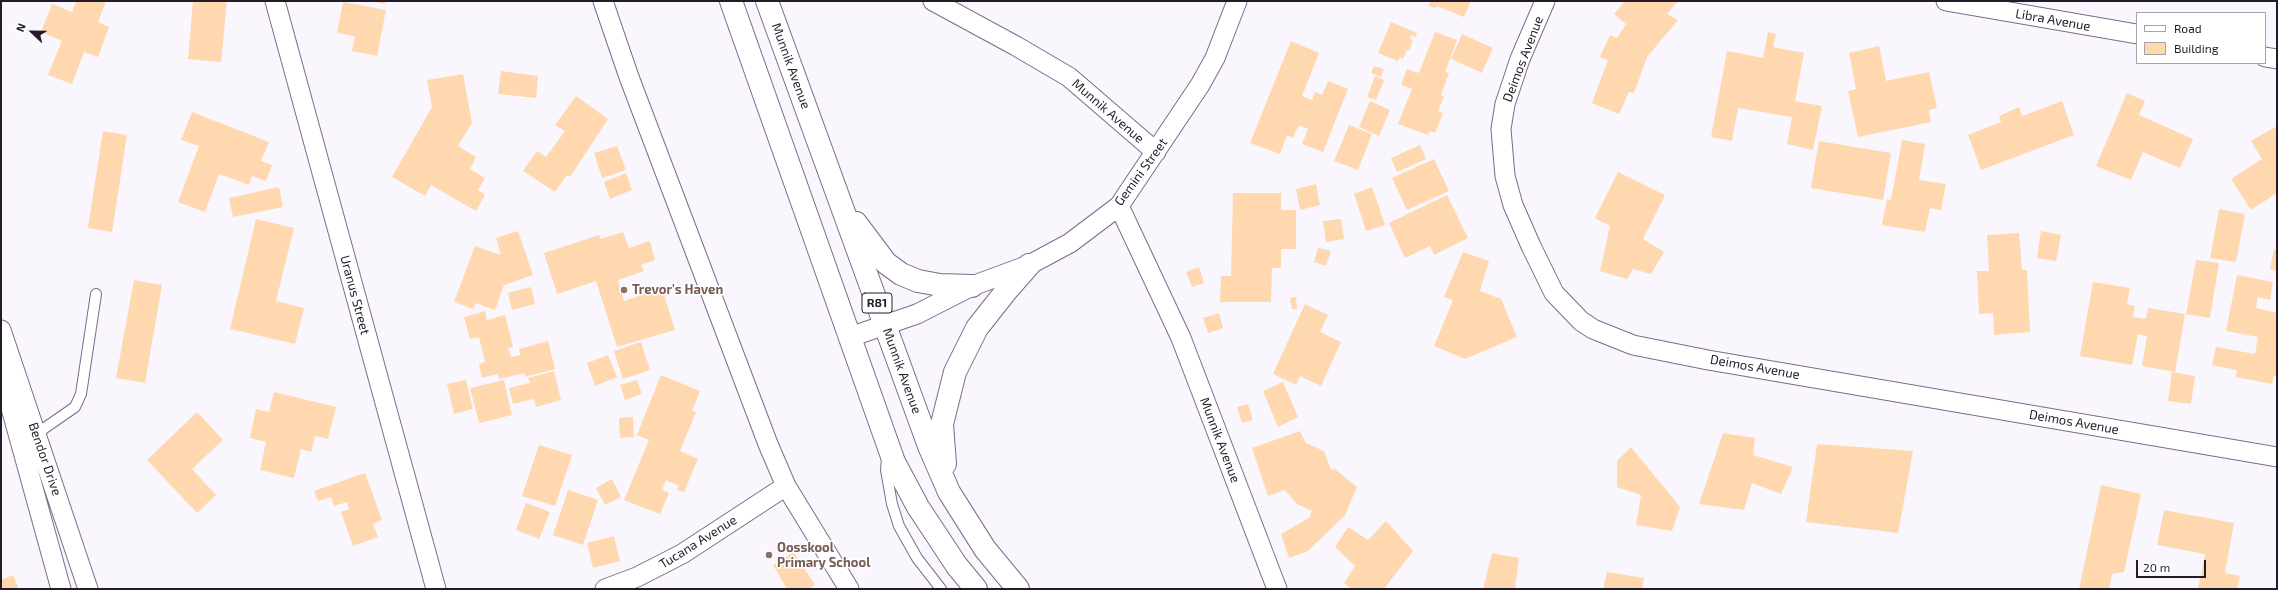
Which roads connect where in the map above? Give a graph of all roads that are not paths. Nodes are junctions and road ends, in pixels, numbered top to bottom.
1 (275, 1) edge
2 (602, 1) edge
3 (731, 1) edge
4 (767, 1) edge
5 (933, 1) edge
6 (1237, 1) edge
7 (1545, 1) edge
8 (1946, 1) edge
9 (2136, 34) edge
10 (2266, 57) edge
11 (2277, 59) edge
12 (1156, 152) junction
13 (839, 197) junction
14 (1119, 206) junction
15 (1029, 266) junction
16 (972, 286) junction
17 (96, 294) dead end
18 (885, 325) junction
19 (1, 330) edge
20 (850, 337) junction
21 (1, 372) edge
22 (36, 434) junction
23 (888, 447) junction
24 (2277, 457) edge
25 (786, 486) junction
26 (949, 492) junction
27 (61, 589) edge
28 (88, 589) edge
29 (436, 589) edge
30 (605, 589) edge
31 (849, 589) edge
32 (941, 589) edge
33 (976, 589) edge
34 (1018, 589) edge
35 (1277, 589) edge

1 - 29 street, Uranus Street
2 - 25 street
3 - 20 main road, R81
4 - 13 main road, Munnik Avenue / R81
5 - 12 street, Munnik Avenue
6 - 12 street, Gemini Street
7 - 24 street, Deimos Avenue
8 - 9 street, Libra Avenue
10 - 11 street
12 - 14 street, Gemini Street
13 - 16 main road
13 - 18 main road, Munnik Avenue / R81
14 - 15 street, Gemini Street
14 - 35 street, Munnik Avenue
15 - 16 street, Gemini Street
15 - 26 main road
16 - 18 street, Gemini Street
17 - 22 lane
18 - 20 street, Gemini Street
18 - 26 main road, Munnik Avenue / R81
19 - 22 street, Bendor Drive
20 - 23 main road, R81
21 - 27 street, Bendor Drive
22 - 28 street, Bendor Drive
23 - 32 lane
23 - 33 main road, R81
25 - 30 street, Tucana Avenue
25 - 31 street
26 - 34 main road, Munnik Avenue / R81

